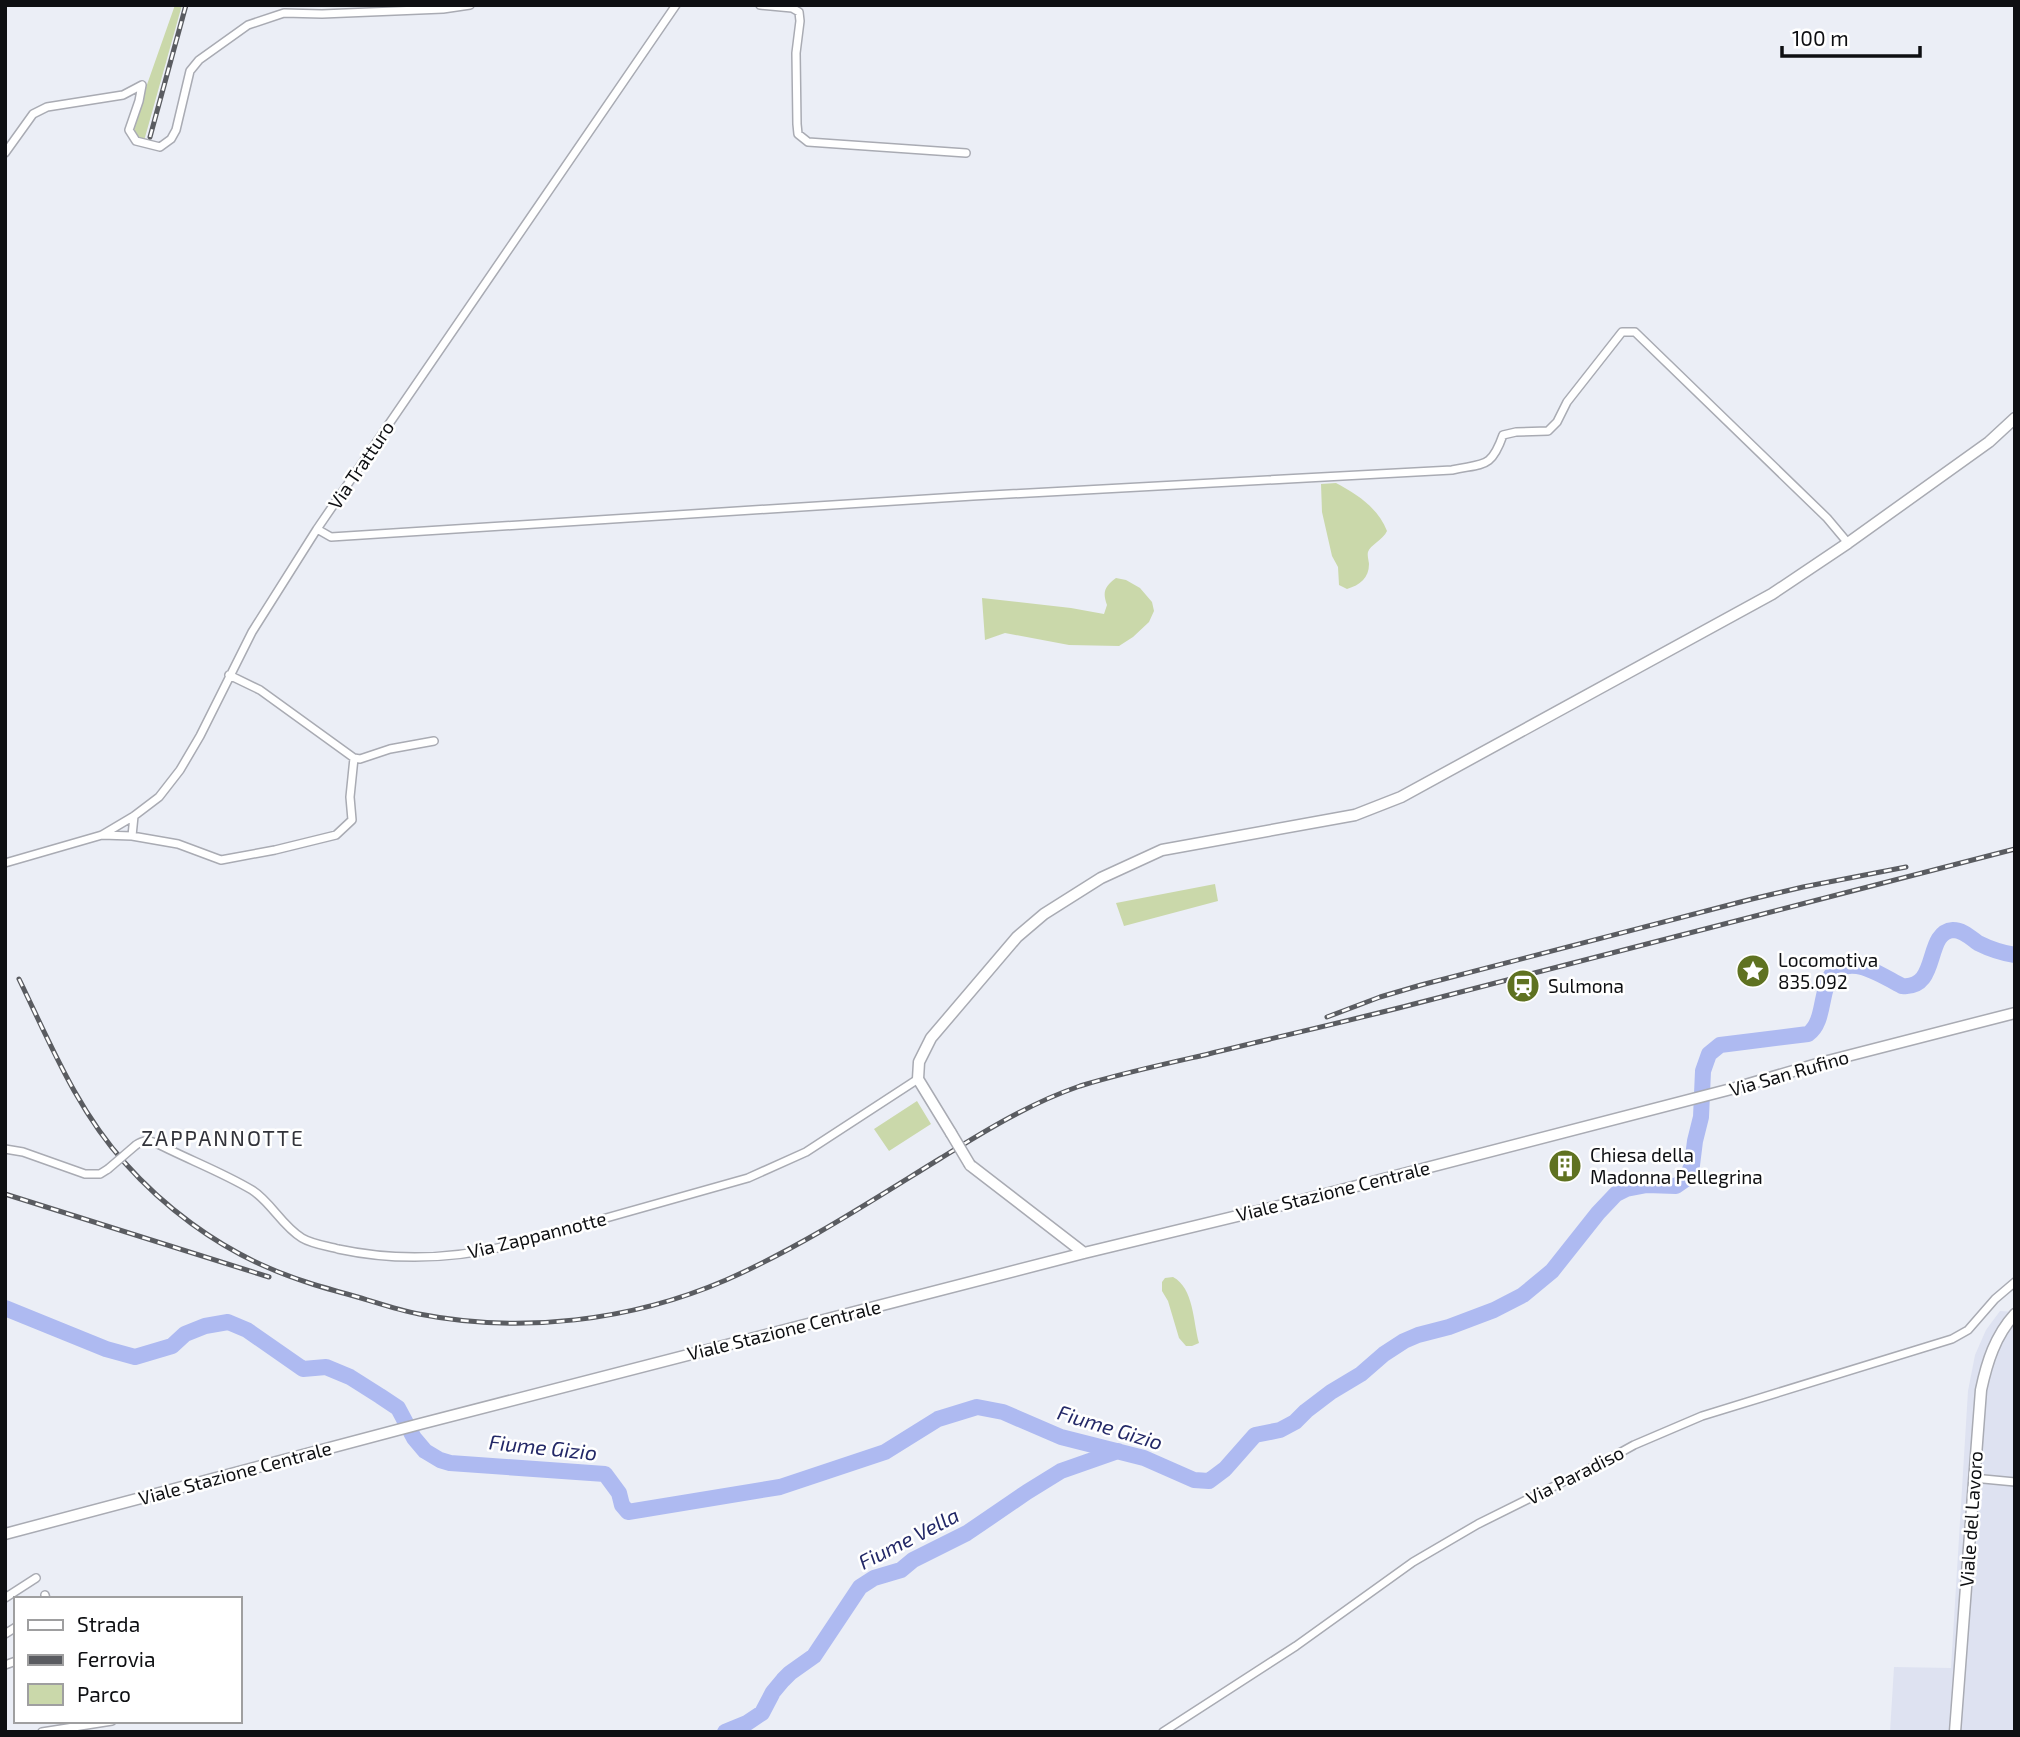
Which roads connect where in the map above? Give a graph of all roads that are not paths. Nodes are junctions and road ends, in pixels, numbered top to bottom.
1 (470, 5) edge
2 (676, 5) edge
3 (760, 5) edge
4 (5, 153) edge
5 (966, 153) dead end
6 (2015, 418) edge
7 (317, 529) junction
8 (1848, 543) junction
9 (229, 675) junction
10 (434, 741) dead end
11 (354, 758) junction
12 (134, 816) junction
13 (102, 835) junction
14 (132, 836) junction
15 (5, 863) edge
16 (2015, 1013) edge
17 (918, 1079) junction
18 (1564, 1132) joint
19 (5, 1149) edge
20 (1084, 1253) junction
21 (2015, 1282) edge
22 (2015, 1314) edge
23 (1973, 1478) junction
24 (2015, 1482) edge
25 (5, 1534) edge
26 (36, 1578) dead end
27 (5, 1598) edge
28 (98, 1723) edge
29 (42, 1732) edge
30 (1163, 1732) edge
31 (1955, 1732) edge

1 - 4 street
2 - 7 street, Via Tratturo
3 - 5 street
6 - 8 main road
7 - 8 street
7 - 9 street, Via Tratturo
8 - 17 main road
9 - 11 street
9 - 12 street, Via Tratturo
10 - 11 street
11 - 14 street
12 - 13 street, Via Tratturo
12 - 14 street
13 - 14 street
13 - 15 street, Via Tratturo
16 - 18 main road, Via San Rufino
17 - 19 street, Via Zappannotte, bridge
17 - 20 main road, bridge
18 - 20 main road, Viale Stazione Centrale
20 - 25 main road, Viale Stazione Centrale
21 - 30 street, Via Paradiso
22 - 23 main road, Viale del Lavoro
23 - 24 street
23 - 31 main road, Viale del Lavoro
26 - 27 street
28 - 29 street

